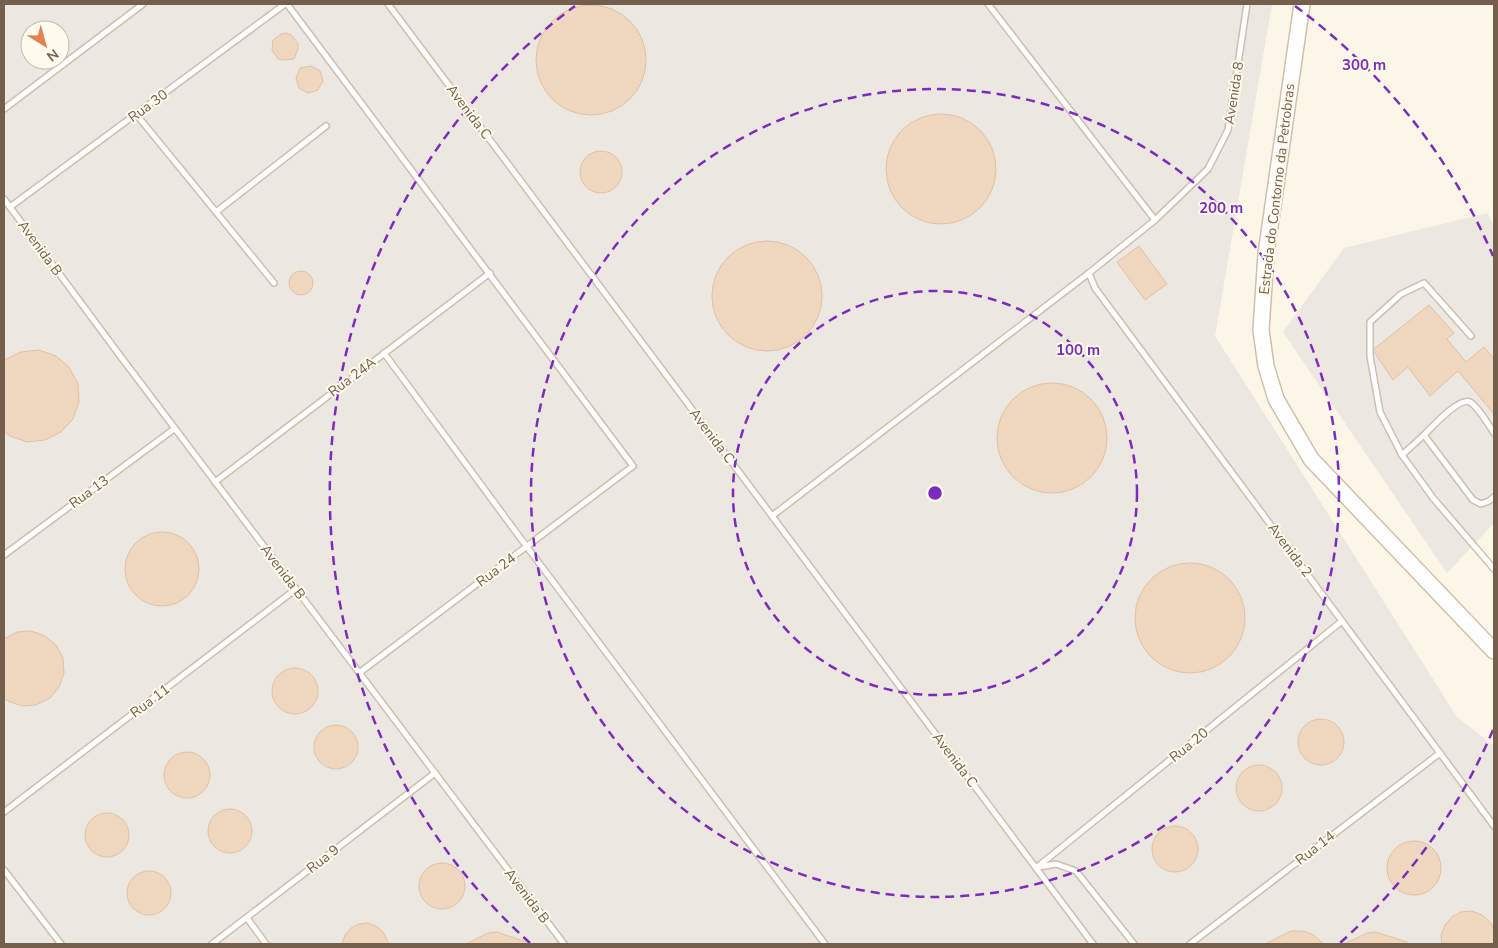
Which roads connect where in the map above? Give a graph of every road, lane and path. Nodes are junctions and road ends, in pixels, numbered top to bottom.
1 (143, 4) edge
2 (286, 4) edge
3 (388, 4) edge
4 (988, 4) edge
5 (1247, 4) edge
6 (1302, 4) edge
7 (135, 6) edge
8 (4, 109) edge
9 (136, 114) junction
10 (326, 126) dead end
11 (4, 199) edge
12 (10, 207) junction
13 (216, 212) junction
14 (1155, 220) junction
15 (490, 273) junction
16 (1088, 273) junction
17 (274, 283) dead end
18 (1471, 336) dead end
19 (384, 353) junction
20 (174, 429) junction
21 (1494, 433) edge
22 (1424, 435) junction
23 (1402, 455) junction
24 (215, 482) junction
25 (1494, 496) edge
26 (772, 516) junction
27 (527, 547) junction
28 (4, 555) edge
29 (1494, 569) edge
30 (296, 590) junction
31 (1342, 622) junction
32 (1494, 651) edge
33 (359, 673) junction
34 (1440, 753) junction
35 (434, 773) junction
36 (4, 812) edge
37 (1494, 826) edge
38 (1036, 868) junction
39 (4, 870) edge
40 (246, 918) junction
41 (61, 944) edge
42 (212, 944) edge
43 (266, 944) edge
44 (564, 944) edge
45 (825, 944) edge
46 (1093, 944) edge
47 (1134, 944) edge
48 (1190, 944) edge

1 - 7 lane
2 - 9 lane, Rua 30
2 - 15 lane
3 - 26 lane, Avenida C
4 - 14 lane
5 - 14 lane, Avenida 8
6 - 32 main road, Estrada do Contorno da Petrobras
7 - 8 lane
9 - 12 lane, Rua 30
9 - 13 lane
10 - 13 lane
11 - 12 lane, Avenida B
12 - 20 lane, Avenida B
13 - 17 lane
14 - 16 lane, Avenida 8
15 - 19 lane, Rua 24A
15 - 27 lane, Rua 24
16 - 26 lane, Avenida 8
16 - 31 lane, Avenida 2
18 - 23 lane
19 - 24 lane, Rua 24A
19 - 27 lane
20 - 24 lane, Avenida B
20 - 28 lane, Rua 13
21 - 22 lane
22 - 23 lane
22 - 25 lane
23 - 29 lane
24 - 30 lane, Avenida B
26 - 38 lane, Avenida C
27 - 33 lane, Rua 24
27 - 45 lane
30 - 33 lane, Avenida B
30 - 36 lane, Rua 11
31 - 34 lane, Avenida 2
31 - 38 lane, Rua 20
33 - 35 lane, Avenida B
34 - 37 lane, Avenida 2
34 - 48 lane, Rua 14
35 - 40 lane, Rua 9
35 - 44 lane, Avenida B
38 - 46 lane, Avenida C
38 - 47 lane
39 - 41 lane
40 - 42 lane, Rua 9
40 - 43 lane

